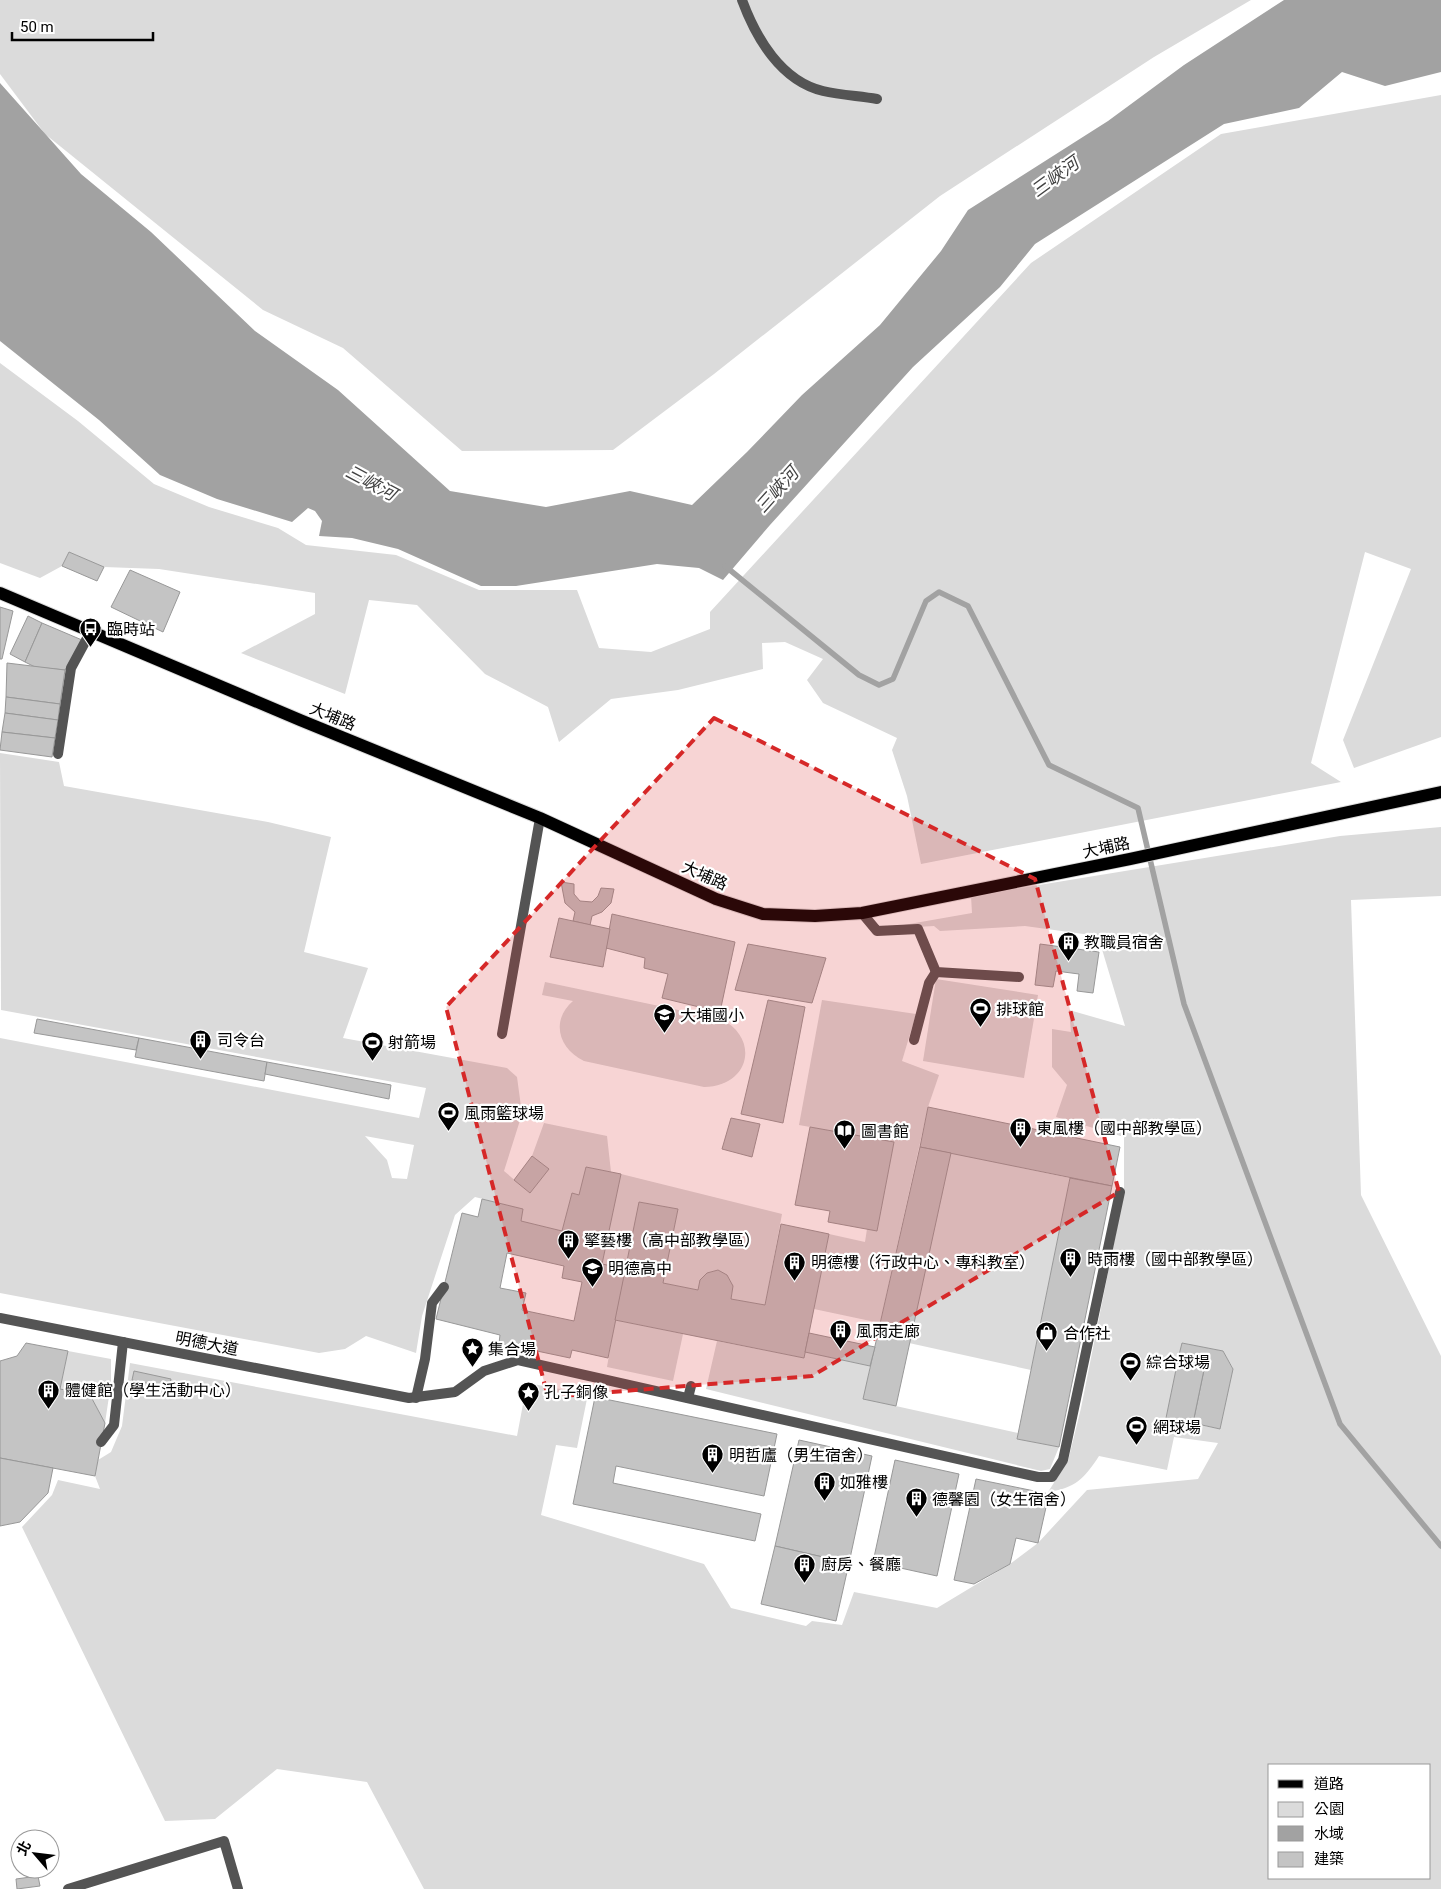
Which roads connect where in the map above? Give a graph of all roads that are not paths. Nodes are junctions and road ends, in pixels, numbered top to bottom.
1 (742, 0) edge
2 (877, 99) dead end
3 (0, 593) edge
4 (91, 631) junction
5 (58, 754) dead end
6 (1441, 792) edge
7 (540, 818) junction
8 (862, 913) junction
9 (936, 972) junction
10 (1019, 977) dead end
11 (502, 1034) dead end
12 (914, 1040) dead end
13 (1120, 1192) dead end
14 (444, 1287) dead end
15 (0, 1318) edge
16 (123, 1342) junction
17 (691, 1386) dead end
18 (413, 1398) junction
19 (688, 1398) junction
20 (101, 1442) dead end
21 (68, 1889) edge
22 (238, 1889) edge

1 - 2 street
3 - 4 main road, 大埔路
4 - 5 street
4 - 7 main road, 大埔路
6 - 8 main road, 大埔路
7 - 8 main road, 大埔路
7 - 11 street
8 - 9 street
9 - 10 street
9 - 12 street
13 - 19 street, 明德大道
14 - 18 street
15 - 16 street, 明德大道
16 - 18 street, 明德大道
16 - 20 street
17 - 19 street
18 - 19 street, 明德大道
21 - 22 street

